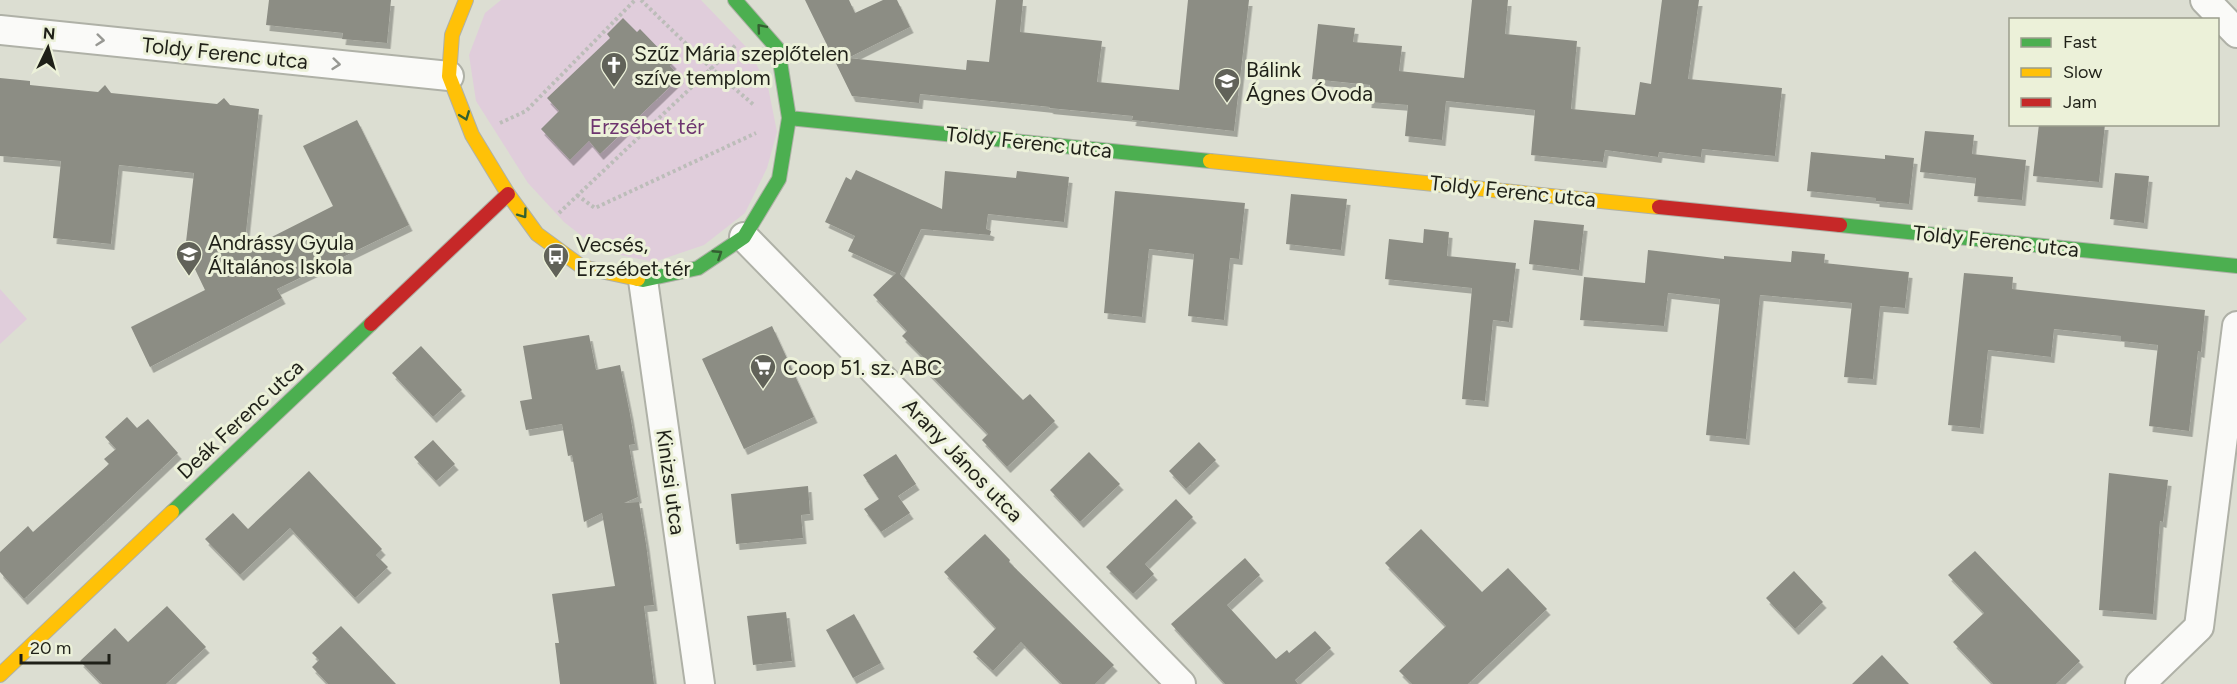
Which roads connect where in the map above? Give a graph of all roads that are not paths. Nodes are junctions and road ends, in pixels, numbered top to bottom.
1 (466, 0) edge
2 (735, 0) edge
3 (2205, 0) edge
4 (0, 30) edge
5 (2237, 33) edge
6 (449, 76) junction
7 (782, 121) junction
8 (508, 194) junction
9 (744, 237) junction
10 (2237, 266) edge
11 (643, 280) junction
12 (2237, 326) edge
13 (0, 675) edge
14 (700, 684) edge
15 (1181, 684) edge
16 (2140, 684) edge

1 - 6 street
7 -> 2 street
3 - 5 street
4 -> 6 street, Toldy Ferenc utca
6 -> 8 street
7 - 9 street
7 - 10 street, Toldy Ferenc utca
8 -> 11 street
8 - 13 street, Deák Ferenc utca
11 -> 9 street
9 - 15 street, Arany János utca
11 - 14 street, Kinizsi utca
12 - 16 street

